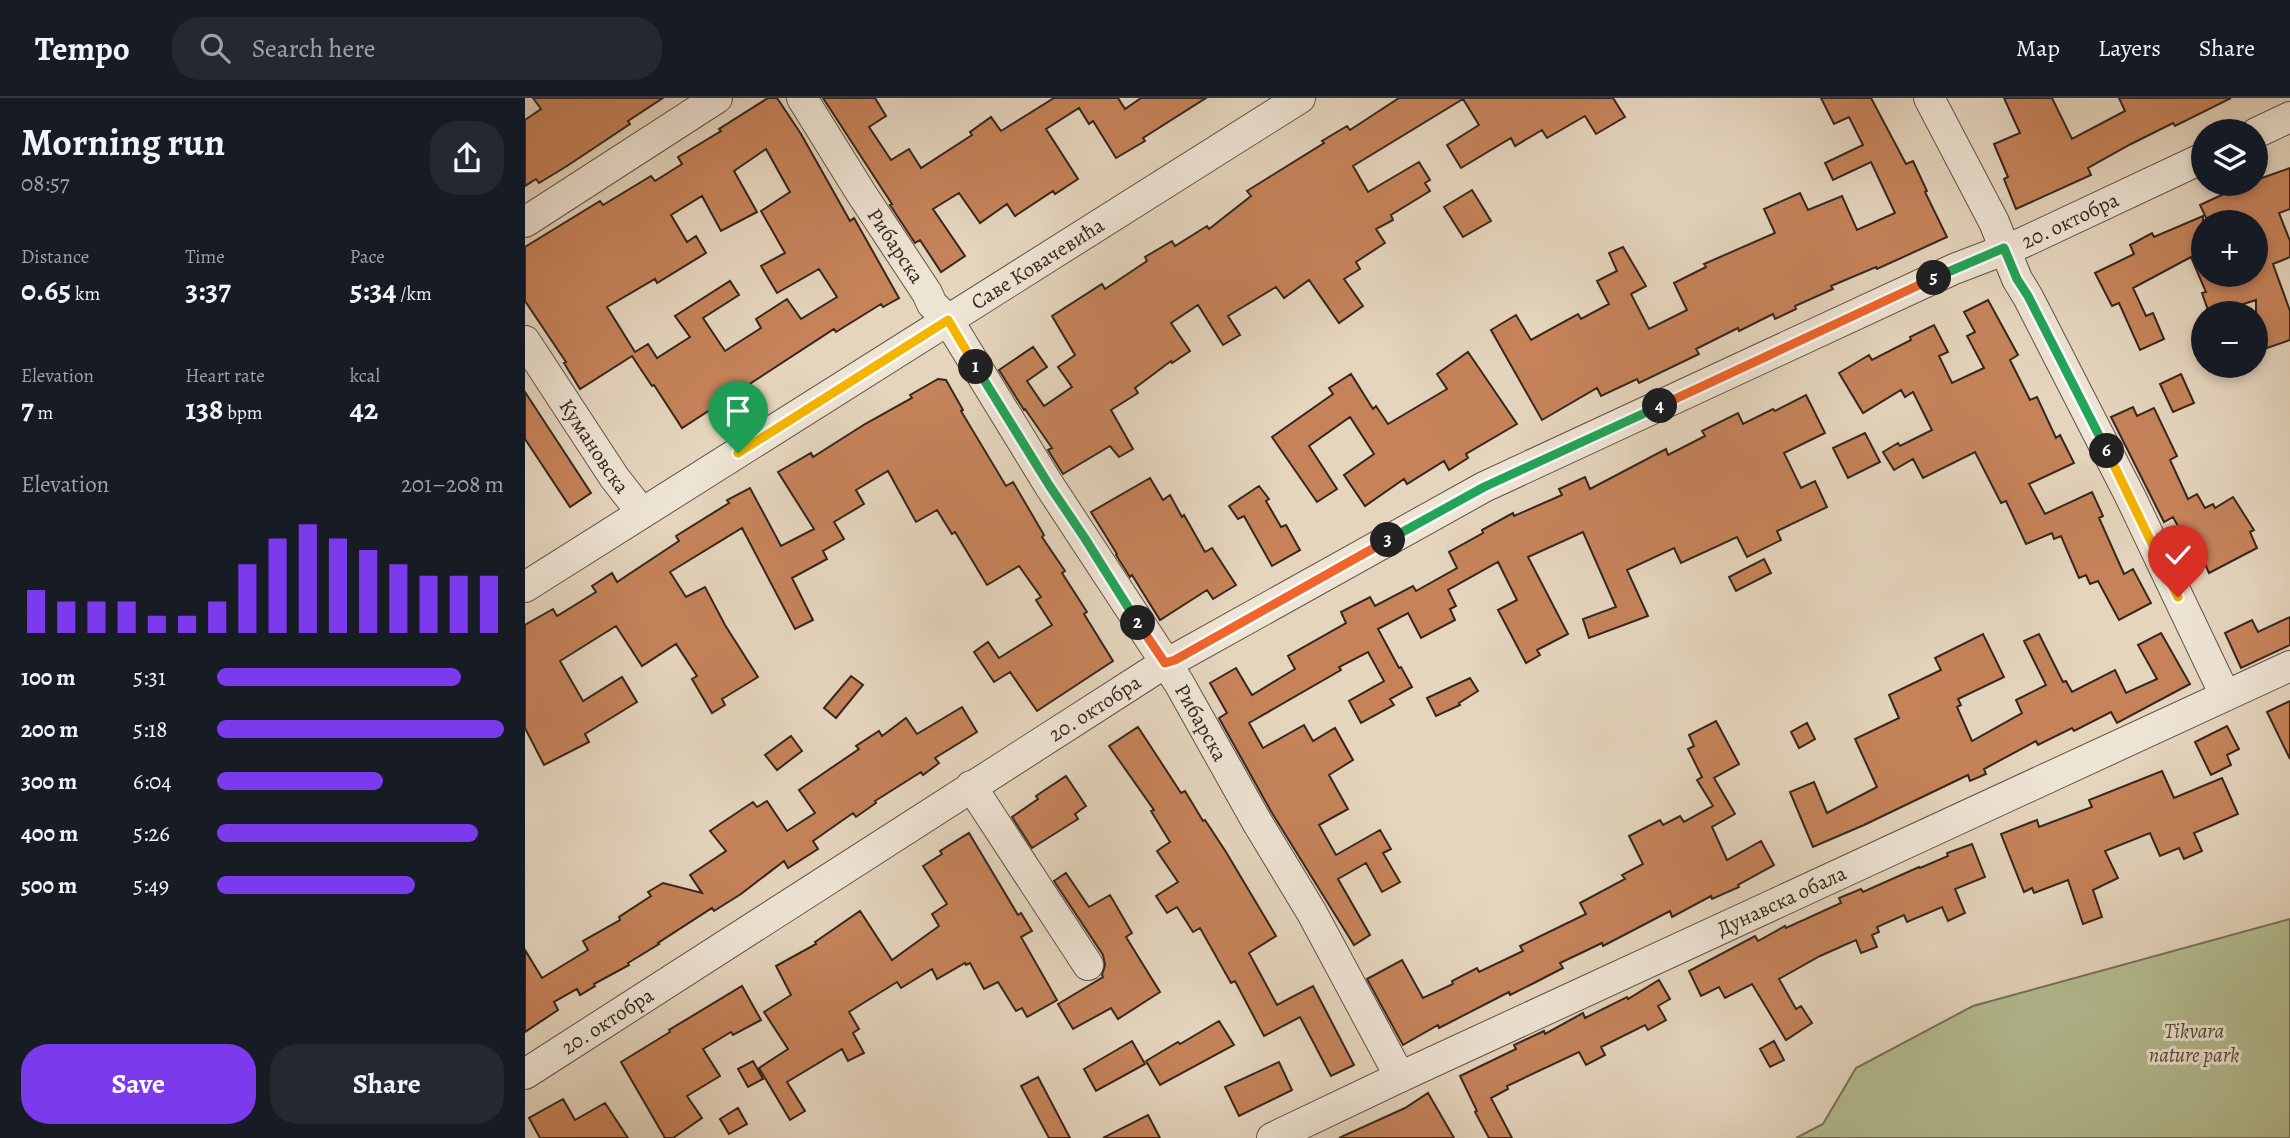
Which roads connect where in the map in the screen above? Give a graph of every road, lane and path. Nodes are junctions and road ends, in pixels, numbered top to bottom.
1 (717, 98) edge
2 (802, 98) edge
3 (1300, 98) edge
4 (1929, 98) edge
5 (2290, 117) edge
6 (2268, 127) edge
7 (2191, 164) edge
8 (525, 222) edge
9 (2004, 248) junction
10 (948, 320) junction
11 (525, 341) edge
12 (642, 513) junction
13 (525, 587) edge
14 (1165, 663) junction
15 (2290, 666) edge
16 (2225, 695) junction
17 (971, 786) junction
18 (1088, 965) dead end
19 (525, 1074) edge
20 (1400, 1076) junction
21 (1272, 1138) edge

1 - 8 street
2 - 10 street, Рибарска
3 - 10 street, Саве Ковачевића
4 - 9 street
5 - 6 street
7 - 9 street, 20. октобра
9 - 14 street, 20. октобра
9 - 16 street
10 - 12 street, Саве Ковачевића
10 - 14 street, Рибарска
11 - 12 street, Кумановска
12 - 13 street, Саве Ковачевића
14 - 17 street, 20. октобра
14 - 20 street, Рибарска
15 - 16 street, Дунавска обала
16 - 20 street, Дунавска обала
17 - 18 street
17 - 19 street, 20. октобра
20 - 21 street, Дунавска обала

